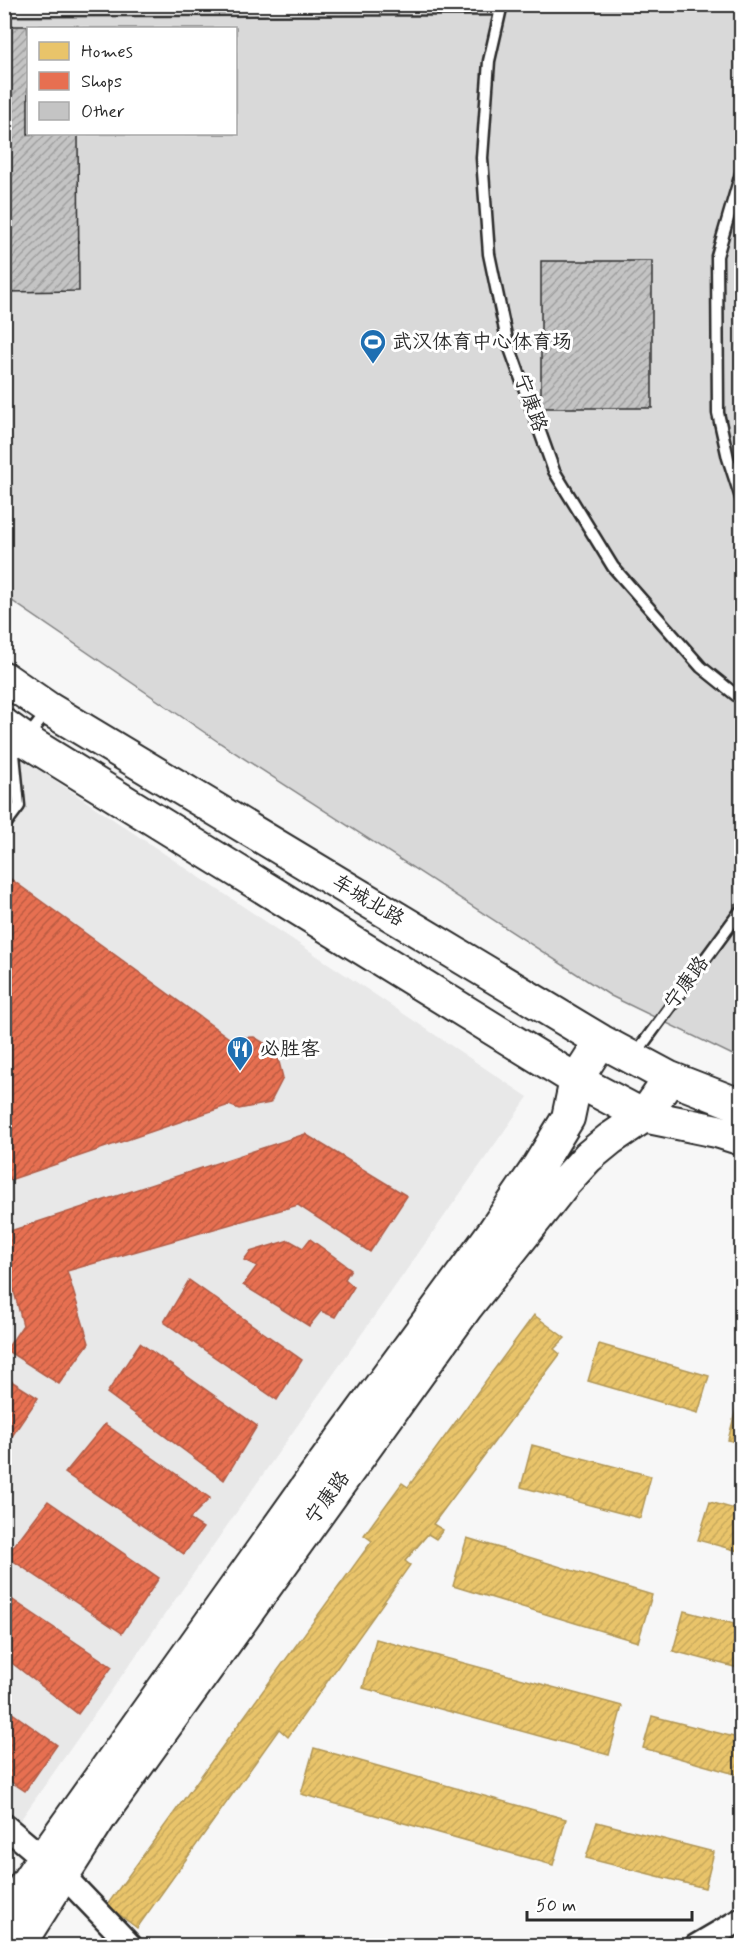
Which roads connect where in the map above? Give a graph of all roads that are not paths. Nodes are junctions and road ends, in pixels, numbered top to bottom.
1 (501, 7) edge
2 (4, 10) edge
3 (741, 170) edge
4 (741, 501) edge
5 (4, 678) edge
6 (741, 700) edge
7 (50, 709) junction
8 (12, 744) edge
9 (4, 826) edge
10 (741, 909) edge
11 (601, 1041) junction
12 (633, 1057) junction
13 (670, 1078) junction
14 (576, 1080) junction
15 (741, 1106) edge
16 (644, 1116) junction
17 (741, 1139) edge
18 (4, 1826) edge
19 (53, 1866) junction
20 (4, 1917) edge
21 (741, 1919) edge
22 (18, 1946) edge
23 (131, 1946) edge
24 (696, 1946) edge

1 - 2 lane
1 - 6 lane, 宁康路
3 - 4 lane
5 - 7 main road, 车城北路
7 - 8 lane
7 - 11 main road, 车城北路
8 - 9 lane
8 - 14 main road
10 - 12 lane, 宁康路
11 - 12 main road, 车城北路
11 - 14 main road
12 - 13 main road, 车城北路
13 - 15 main road, 车城北路
13 - 16 main road, 宁康路
14 - 16 main road
14 - 19 main road
16 - 17 main road
16 - 19 main road, 宁康路
18 - 19 street
19 - 20 main road
19 - 22 main road, 宁康路
19 - 23 street
21 - 24 street

